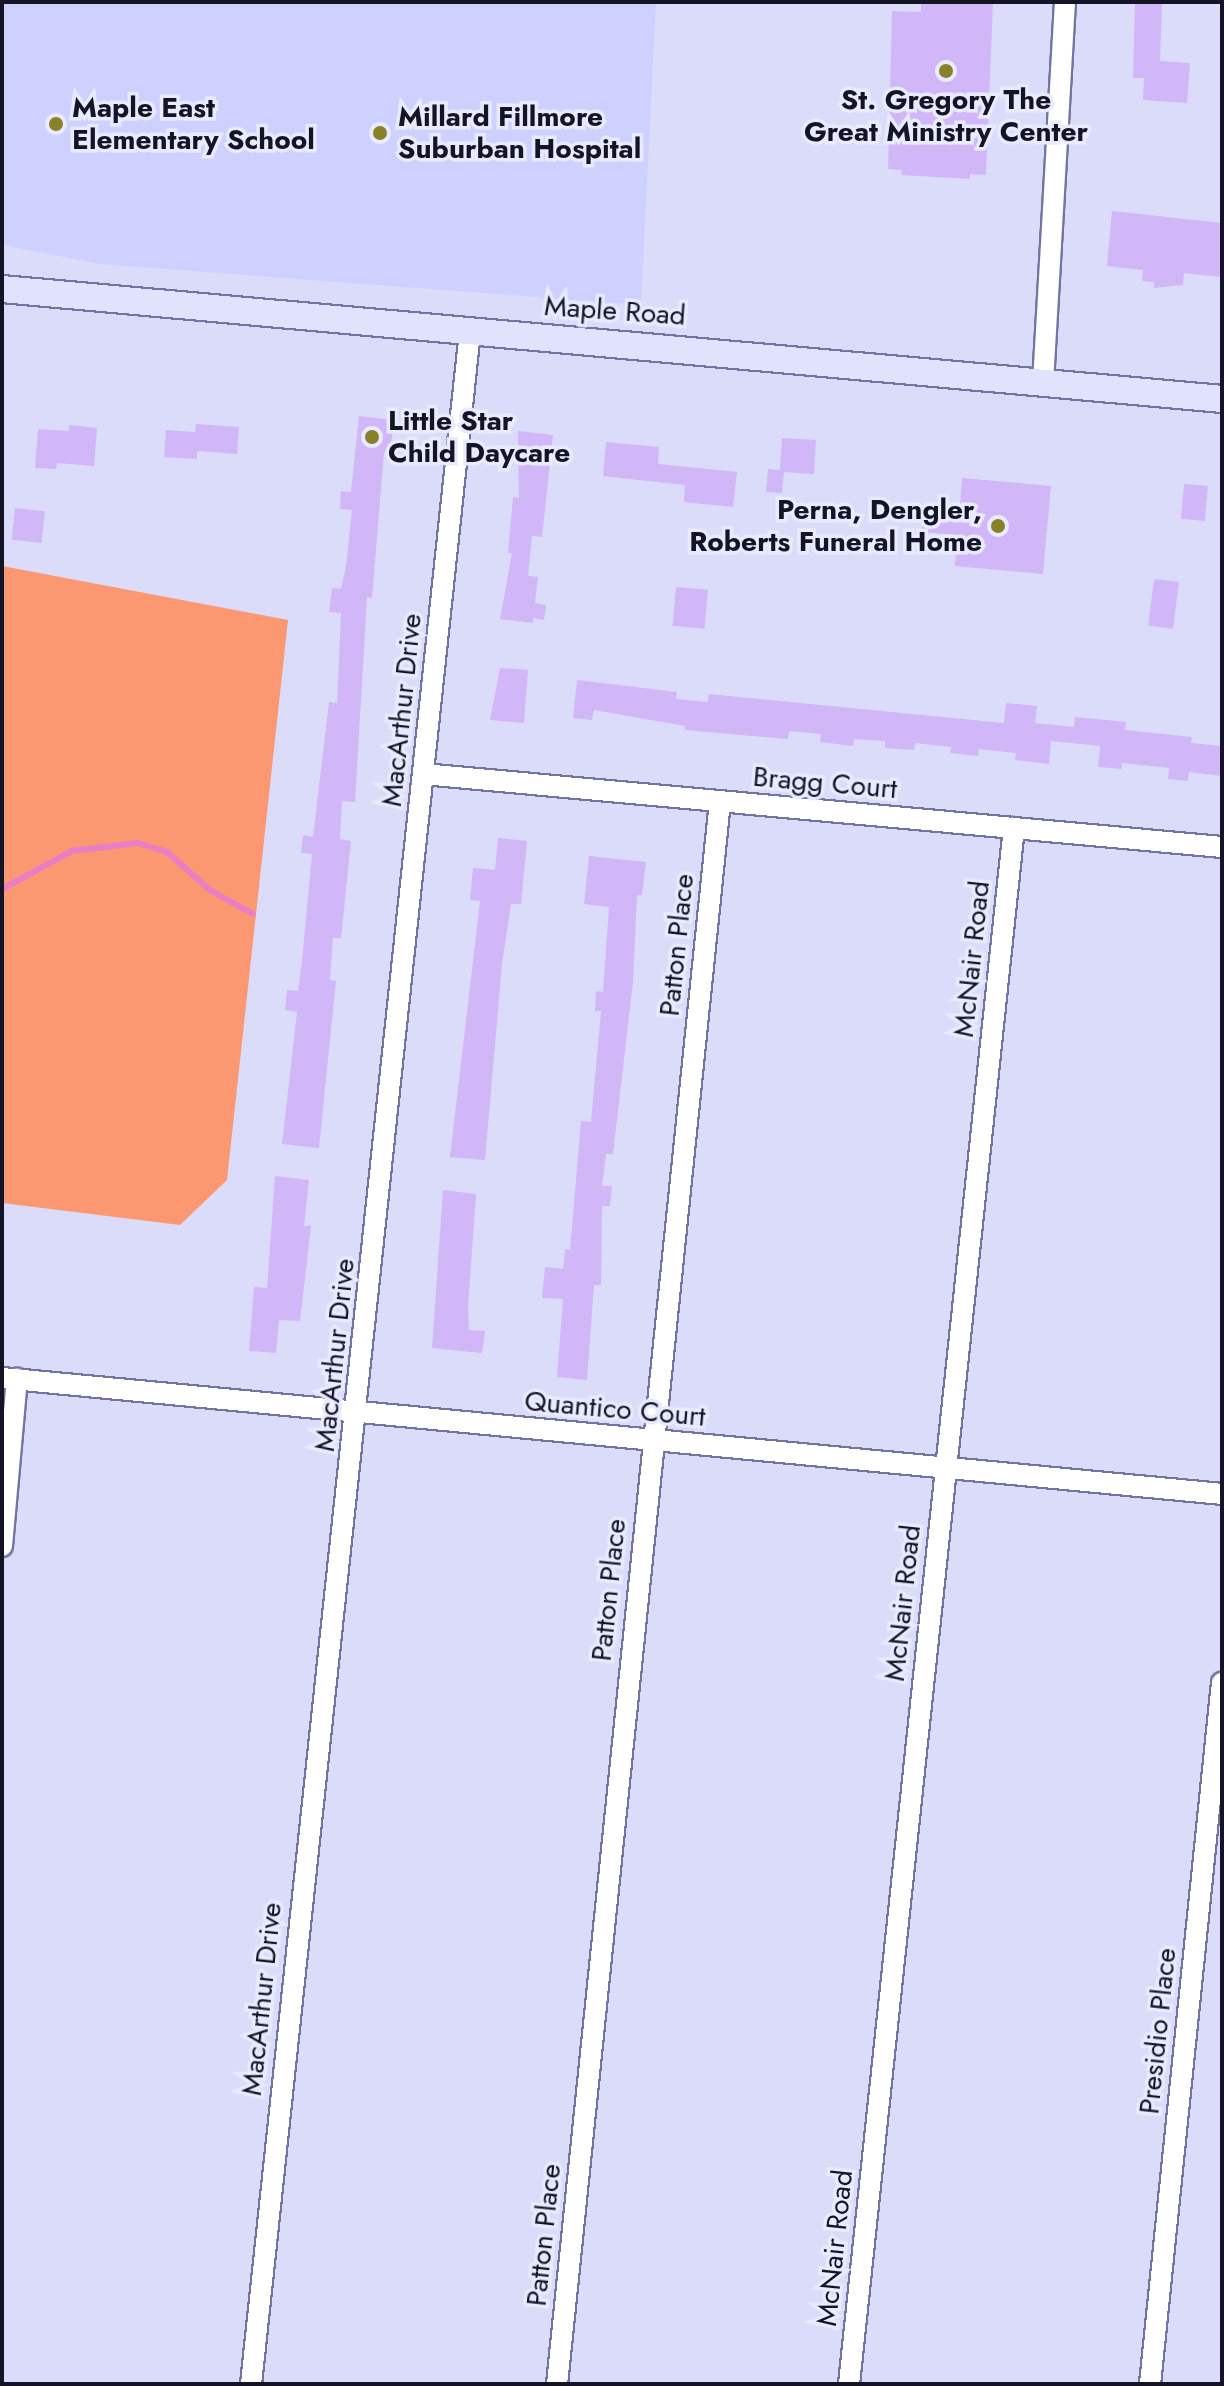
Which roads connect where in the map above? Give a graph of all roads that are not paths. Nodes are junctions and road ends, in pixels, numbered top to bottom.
1 (1065, 2) edge
2 (2, 289) edge
3 (470, 332) junction
4 (1043, 383) junction
5 (1222, 399) edge
6 (423, 774) junction
7 (720, 802) junction
8 (1014, 828) junction
9 (1222, 847) edge
10 (9, 1378) edge
11 (357, 1413) junction
12 (651, 1440) junction
13 (946, 1468) junction
14 (1222, 1494) edge
15 (2, 1546) edge
16 (1222, 1683) edge
17 (251, 2384) edge
18 (557, 2384) edge
19 (849, 2384) edge
20 (1150, 2384) edge

1 - 4 street
2 - 3 main road, Maple Road
3 - 4 main road, Maple Road
3 - 6 street, MacArthur Drive
4 - 5 main road, Maple Road
6 - 7 street, Bragg Court
6 - 11 street, MacArthur Drive
7 - 8 street, Bragg Court
7 - 12 street, Patton Place
8 - 9 street, Bragg Court
8 - 13 street, McNair Road
10 - 11 street, Quantico Court
10 - 15 street
11 - 12 street, Quantico Court
11 - 17 street, MacArthur Drive
12 - 13 street, Quantico Court
12 - 18 street, Patton Place
13 - 14 street, Quantico Court
13 - 19 street, McNair Road
16 - 20 street, Presidio Place

